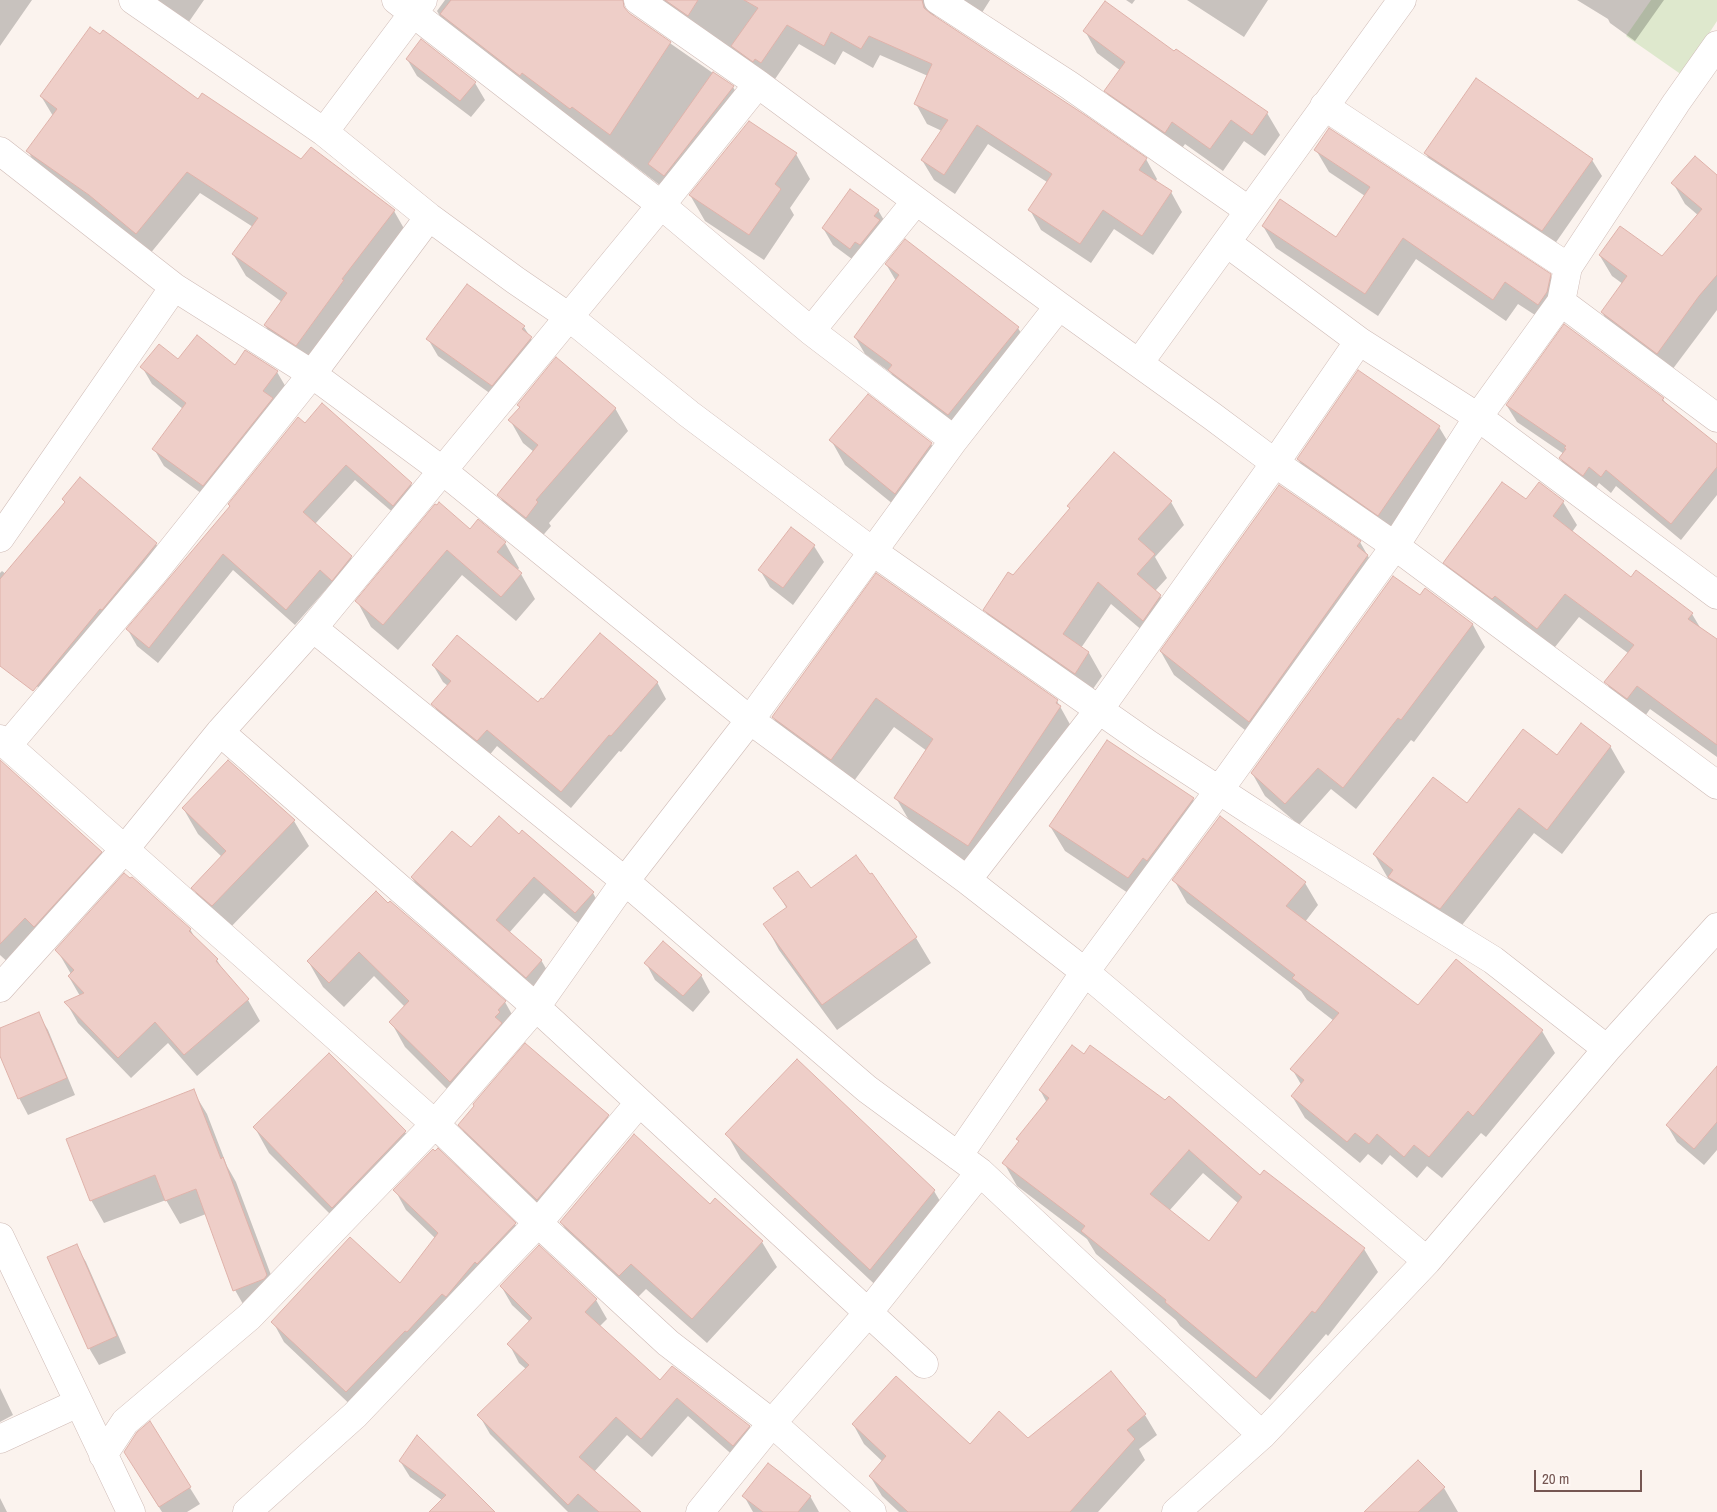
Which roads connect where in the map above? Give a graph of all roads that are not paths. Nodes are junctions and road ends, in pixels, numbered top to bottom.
1 (133, 0) edge
2 (638, 0) edge
3 (938, 0) edge
4 (1402, 0) edge
5 (411, 4) edge
6 (1717, 44) edge
7 (758, 84) junction
8 (1324, 106) junction
9 (324, 132) junction
10 (0, 151) edge
11 (916, 200) junction
12 (661, 205) junction
13 (1248, 210) junction
14 (429, 217) junction
15 (1227, 243) junction
16 (1568, 268) junction
17 (174, 287) junction
18 (1561, 302) junction
19 (1059, 306) junction
20 (569, 316) junction
21 (812, 331) junction
22 (1359, 341) junction
23 (1139, 363) junction
24 (312, 374) junction
25 (1478, 417) junction
26 (1717, 418) edge
27 (954, 440) junction
28 (1275, 463) junction
29 (443, 471) junction
30 (0, 538) edge
31 (1395, 546) junction
32 (872, 552) junction
33 (1717, 595) edge
34 (312, 628) junction
35 (1098, 711) junction
36 (750, 720) junction
37 (220, 732) junction
38 (4, 742) edge
39 (1717, 785) edge
40 (1220, 790) junction
41 (124, 850) junction
42 (968, 880) junction
43 (625, 881) junction
44 (1717, 927) edge
45 (1085, 972) junction
46 (0, 988) edge
47 (536, 1007) junction
48 (1607, 1049) junction
49 (639, 1103) junction
50 (435, 1124) junction
51 (958, 1156) junction
52 (980, 1172) junction
53 (538, 1223) junction
54 (0, 1237) edge
55 (1427, 1261) junction
56 (867, 1314) junction
57 (924, 1364) dead end
58 (78, 1403) junction
59 (772, 1423) junction
60 (1262, 1435) junction
61 (0, 1439) edge
62 (104, 1455) junction
63 (131, 1512) edge
64 (247, 1512) edge
65 (700, 1512) edge
66 (872, 1512) edge
67 (1176, 1512) edge

1 - 9 street
2 - 7 street
3 - 13 street
4 - 8 street
5 - 9 street
5 - 12 street
6 - 16 street
7 - 11 street
7 - 12 street
8 - 13 street
8 - 16 street
9 - 14 street
10 - 17 street
11 - 19 street
11 - 21 street
12 - 20 street
12 - 21 street
13 - 15 street
14 - 20 street
14 - 24 street
15 - 22 street
15 - 23 street
16 - 18 street
17 - 24 street
17 - 30 street
18 - 25 street
18 - 26 street
19 - 23 street
19 - 27 street
20 - 29 street
20 - 32 street
21 - 27 street
22 - 25 street
22 - 28 street
23 - 28 street
24 - 29 street
24 - 38 street
25 - 31 street
25 - 33 street
27 - 32 street
28 - 31 street
28 - 35 street
29 - 34 street
29 - 36 street
31 - 39 street
31 - 40 street
32 - 35 street
32 - 36 street
34 - 37 street
34 - 43 street
35 - 40 street
35 - 42 street
36 - 42 street
36 - 43 street
37 - 41 street
37 - 47 street
38 - 41 street
40 - 45 street
40 - 48 street
41 - 46 street
41 - 50 street
42 - 45 street
43 - 47 street
43 - 51 street
44 - 48 street
45 - 51 street
45 - 55 street
47 - 49 street
47 - 50 street
48 - 55 street
49 - 53 street
49 - 56 street
50 - 53 street
50 - 62 street
51 - 52 street
52 - 56 street
52 - 60 street
53 - 59 street
53 - 64 street
54 - 58 street
55 - 60 street
56 - 57 street
56 - 59 street
58 - 61 street
58 - 62 street
59 - 65 street
59 - 66 street
60 - 67 street
62 - 63 street

